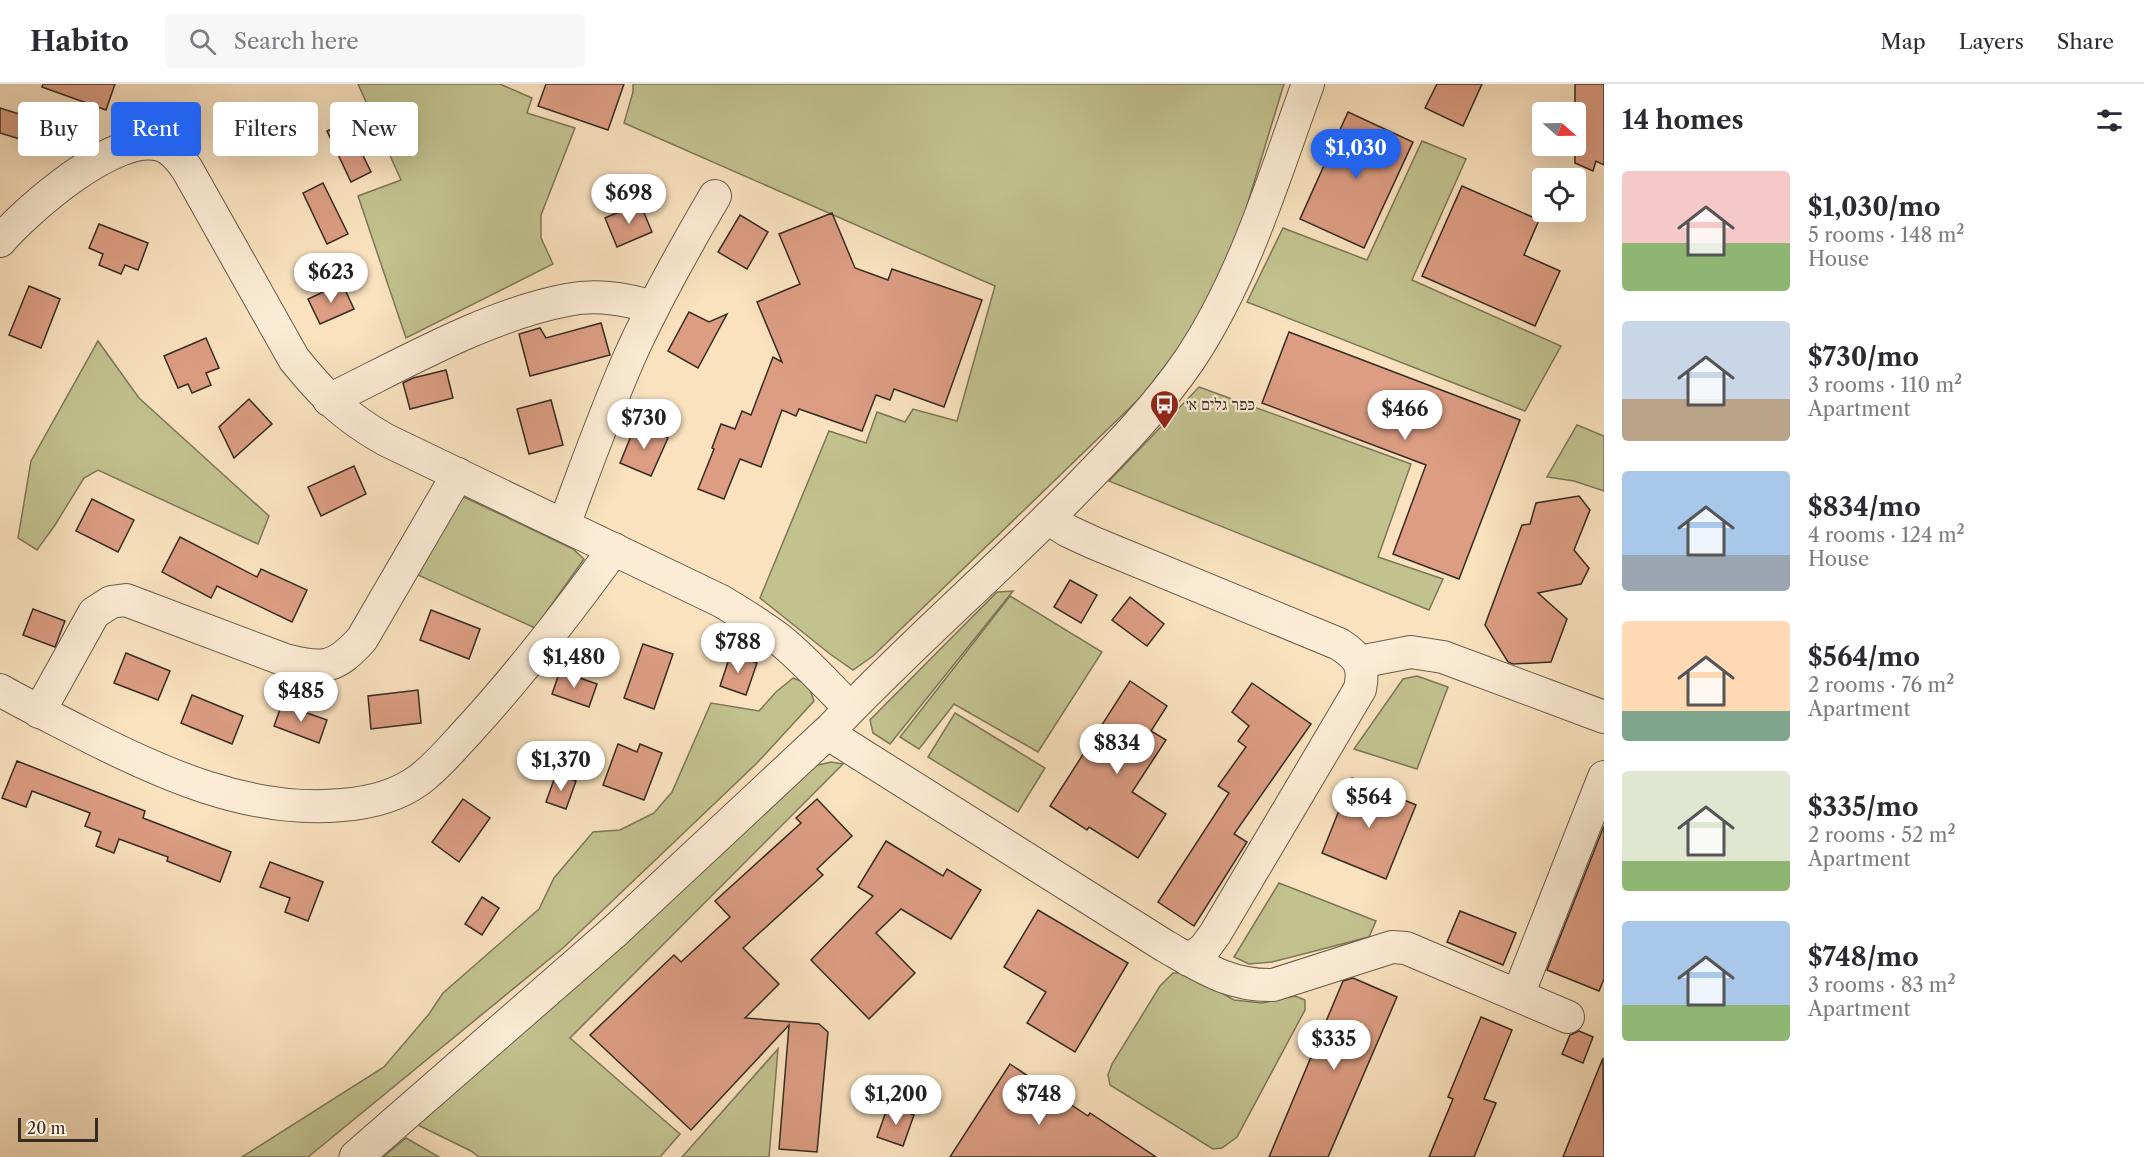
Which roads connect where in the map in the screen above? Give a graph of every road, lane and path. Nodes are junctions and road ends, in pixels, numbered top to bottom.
1 (1308, 84) edge
2 (715, 196) dead end
3 (0, 241) edge
4 (653, 307) junction
5 (329, 400) junction
6 (458, 474) junction
7 (1048, 518) junction
8 (564, 525) junction
9 (614, 549) junction
10 (1359, 662) junction
11 (0, 690) edge
12 (850, 708) junction
13 (39, 712) junction
14 (1604, 717) edge
15 (827, 733) junction
16 (1604, 777) edge
17 (1189, 960) junction
18 (1518, 995) junction
19 (1568, 1017) dead end
20 (357, 1157) edge

1 - 7 street
2 - 4 street
3 - 5 street
4 - 5 street
4 - 8 street
5 - 6 street
6 - 8 street
6 - 13 street
7 - 10 street
7 - 12 street
8 - 9 street
9 - 12 street
9 - 13 street
10 - 14 street
10 - 17 street
11 - 13 street
12 - 15 street
15 - 17 street
15 - 20 street
16 - 18 street
17 - 18 street
18 - 19 street

